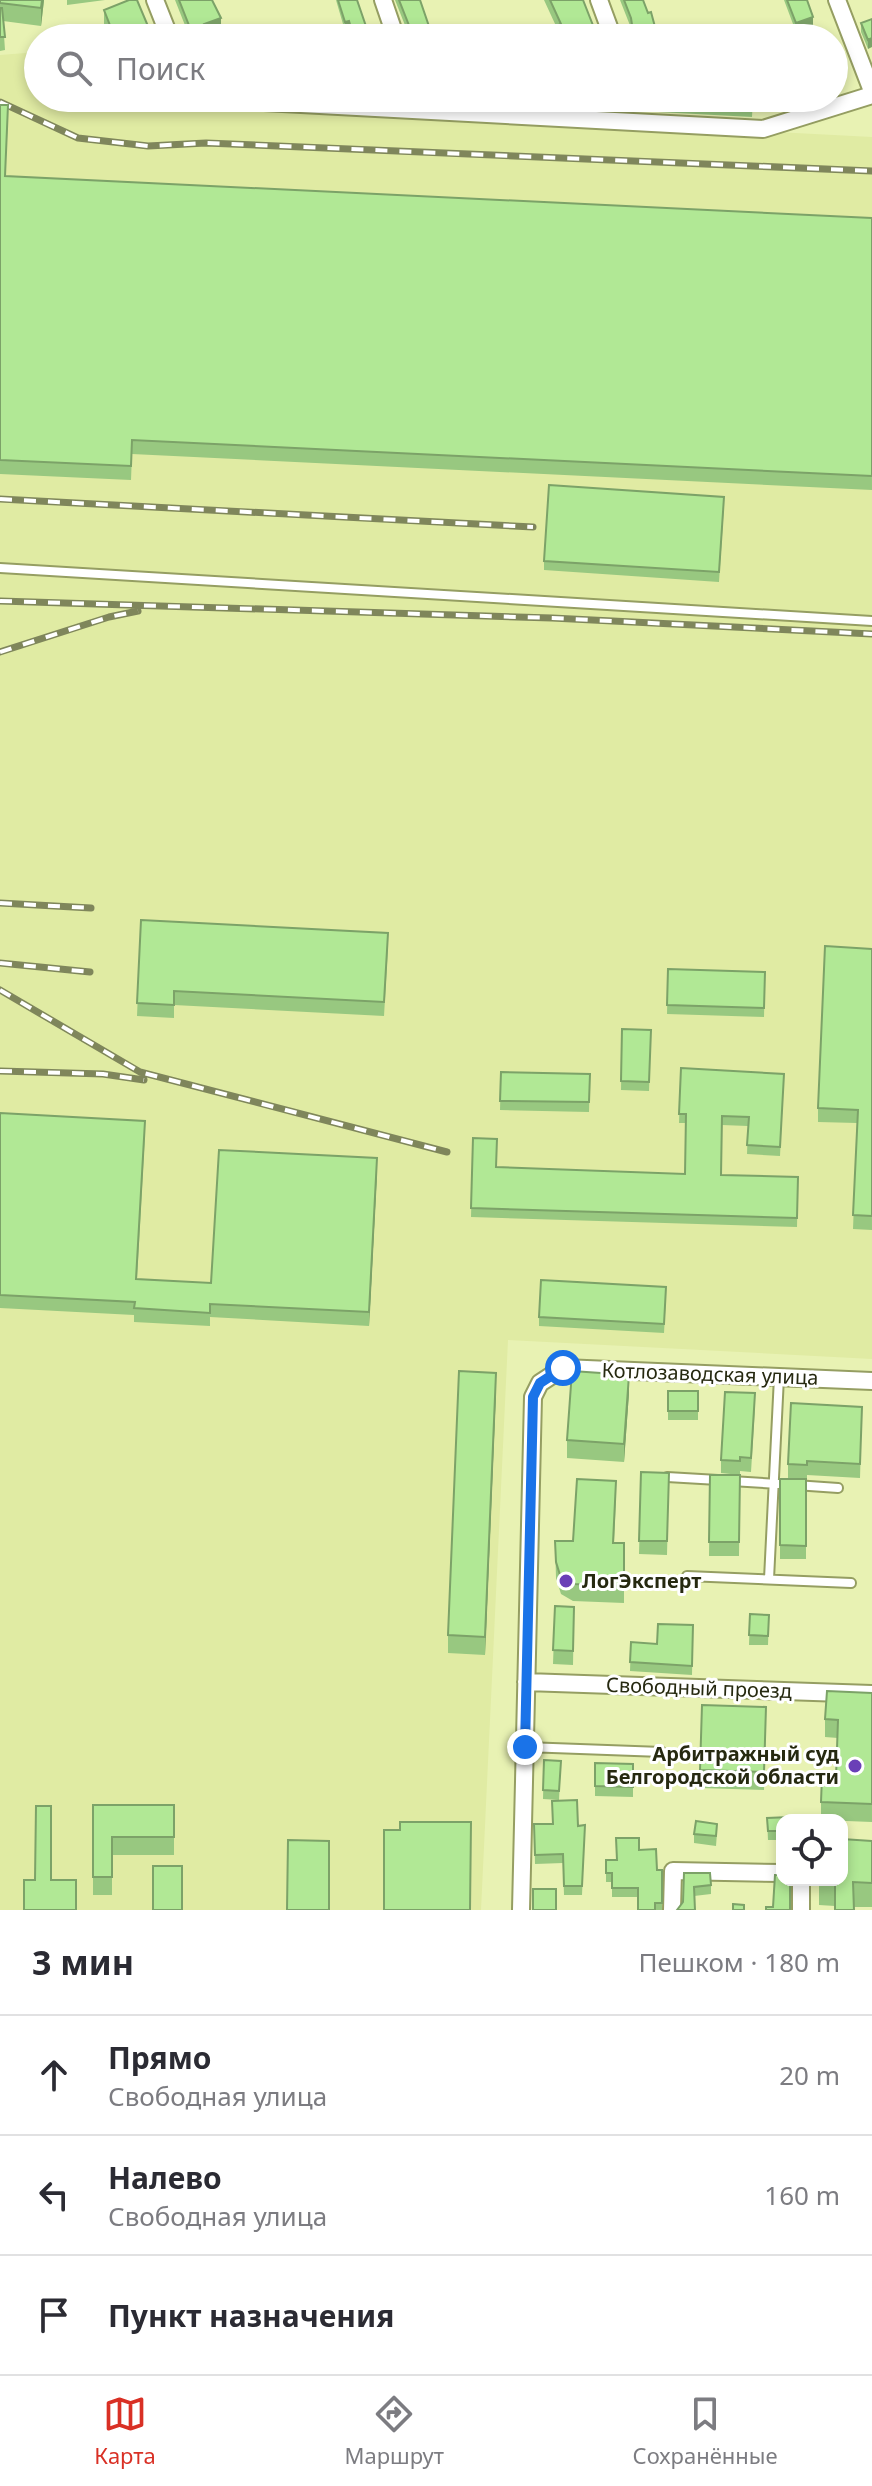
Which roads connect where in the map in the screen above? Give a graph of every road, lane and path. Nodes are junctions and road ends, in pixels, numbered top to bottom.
1 (155, 0) edge
2 (383, 0) edge
3 (599, 0) edge
4 (837, 0) edge
5 (164, 24) edge
6 (391, 24) edge
7 (608, 24) edge
8 (846, 24) edge
9 (848, 29) edge
10 (872, 93) edge
11 (848, 101) edge
12 (530, 112) edge
13 (814, 112) edge
14 (0, 568) edge
15 (872, 621) edge
16 (779, 1377) junction
17 (872, 1381) edge
18 (667, 1477) edge
19 (774, 1484) junction
20 (838, 1488) dead end
21 (687, 1576) dead end
22 (769, 1579) junction
23 (851, 1583) dead end
24 (526, 1682) junction
25 (872, 1694) edge
26 (525, 1747) junction
27 (662, 1752) dead end
28 (776, 1873) edge
29 (801, 1886) edge
30 (521, 1910) edge
31 (672, 1910) edge
32 (801, 1910) edge

1 - 5 street
2 - 6 street
3 - 7 street
4 - 8 street
9 - 10 street
10 - 11 street
12 - 13 street
14 - 15 lane
16 - 17 street, Котлозаводская улица
16 - 19 lane
16 - 24 street, Котлозаводская улица
18 - 19 lane
19 - 20 lane
19 - 22 lane
21 - 22 lane
22 - 23 lane
24 - 25 street, Свободный проезд
24 - 26 street
26 - 27 lane
26 - 30 street
28 - 31 street
29 - 32 street

